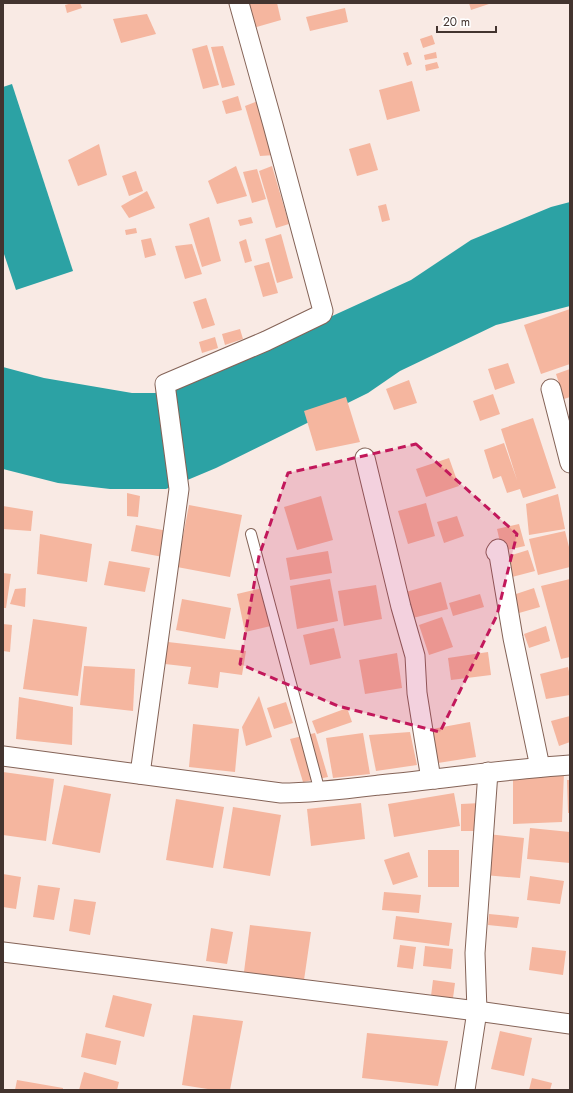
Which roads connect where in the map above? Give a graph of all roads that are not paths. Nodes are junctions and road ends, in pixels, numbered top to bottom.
1 (239, 3) edge
2 (551, 389) dead end
3 (366, 458) dead end
4 (570, 463) edge
5 (251, 534) dead end
6 (496, 552) dead end
7 (3, 756) edge
8 (570, 765) edge
9 (540, 767) junction
10 (488, 772) junction
11 (140, 774) junction
12 (435, 779) junction
13 (320, 792) junction
14 (3, 952) edge
15 (477, 1011) junction
16 (570, 1024) edge
17 (465, 1090) edge

1 - 11 street
2 - 4 street
3 - 12 street
5 - 13 lane
6 - 9 street
7 - 11 street
8 - 9 street
9 - 10 street
10 - 12 street
10 - 15 street
11 - 13 street
12 - 13 street
14 - 15 street
15 - 16 street
15 - 17 street

